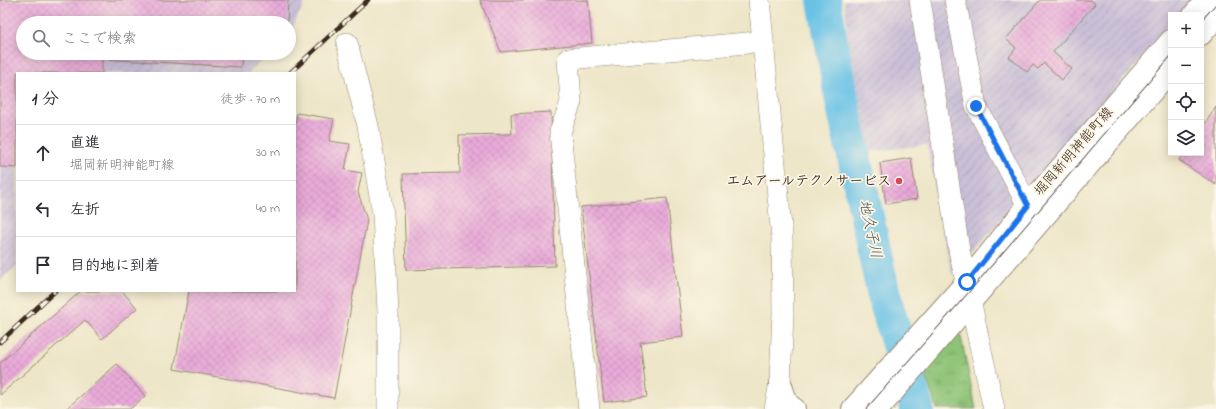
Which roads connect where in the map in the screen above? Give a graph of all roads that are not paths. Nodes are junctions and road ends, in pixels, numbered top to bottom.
1 (759, 0) edge
2 (920, 0) edge
3 (955, 0) edge
4 (1207, 0) edge
5 (1197, 12) edge
6 (1216, 17) edge
7 (1204, 31) edge
8 (763, 40) junction
9 (347, 43) dead end
10 (1168, 44) edge
11 (1168, 72) edge
12 (1028, 206) junction
13 (969, 292) junction
14 (780, 383) junction
15 (882, 395) edge
16 (388, 409) edge
17 (589, 409) edge
18 (775, 409) edge
19 (794, 409) edge
20 (853, 409) edge
21 (994, 409) edge

1 - 8 street
2 - 13 street
3 - 12 street
4 - 5 main road
6 - 7 main road
8 - 14 street
8 - 17 street
9 - 16 street
10 - 12 main road, 堀岡新明神能町線
11 - 13 main road, 堀岡新明神能町線
12 - 13 main road, 堀岡新明神能町線
13 - 15 main road, 堀岡新明神能町線
13 - 15 main road, 堀岡新明神能町線
13 - 21 street
14 - 18 street
14 - 19 main road
15 - 20 main road, 堀岡新明神能町線

